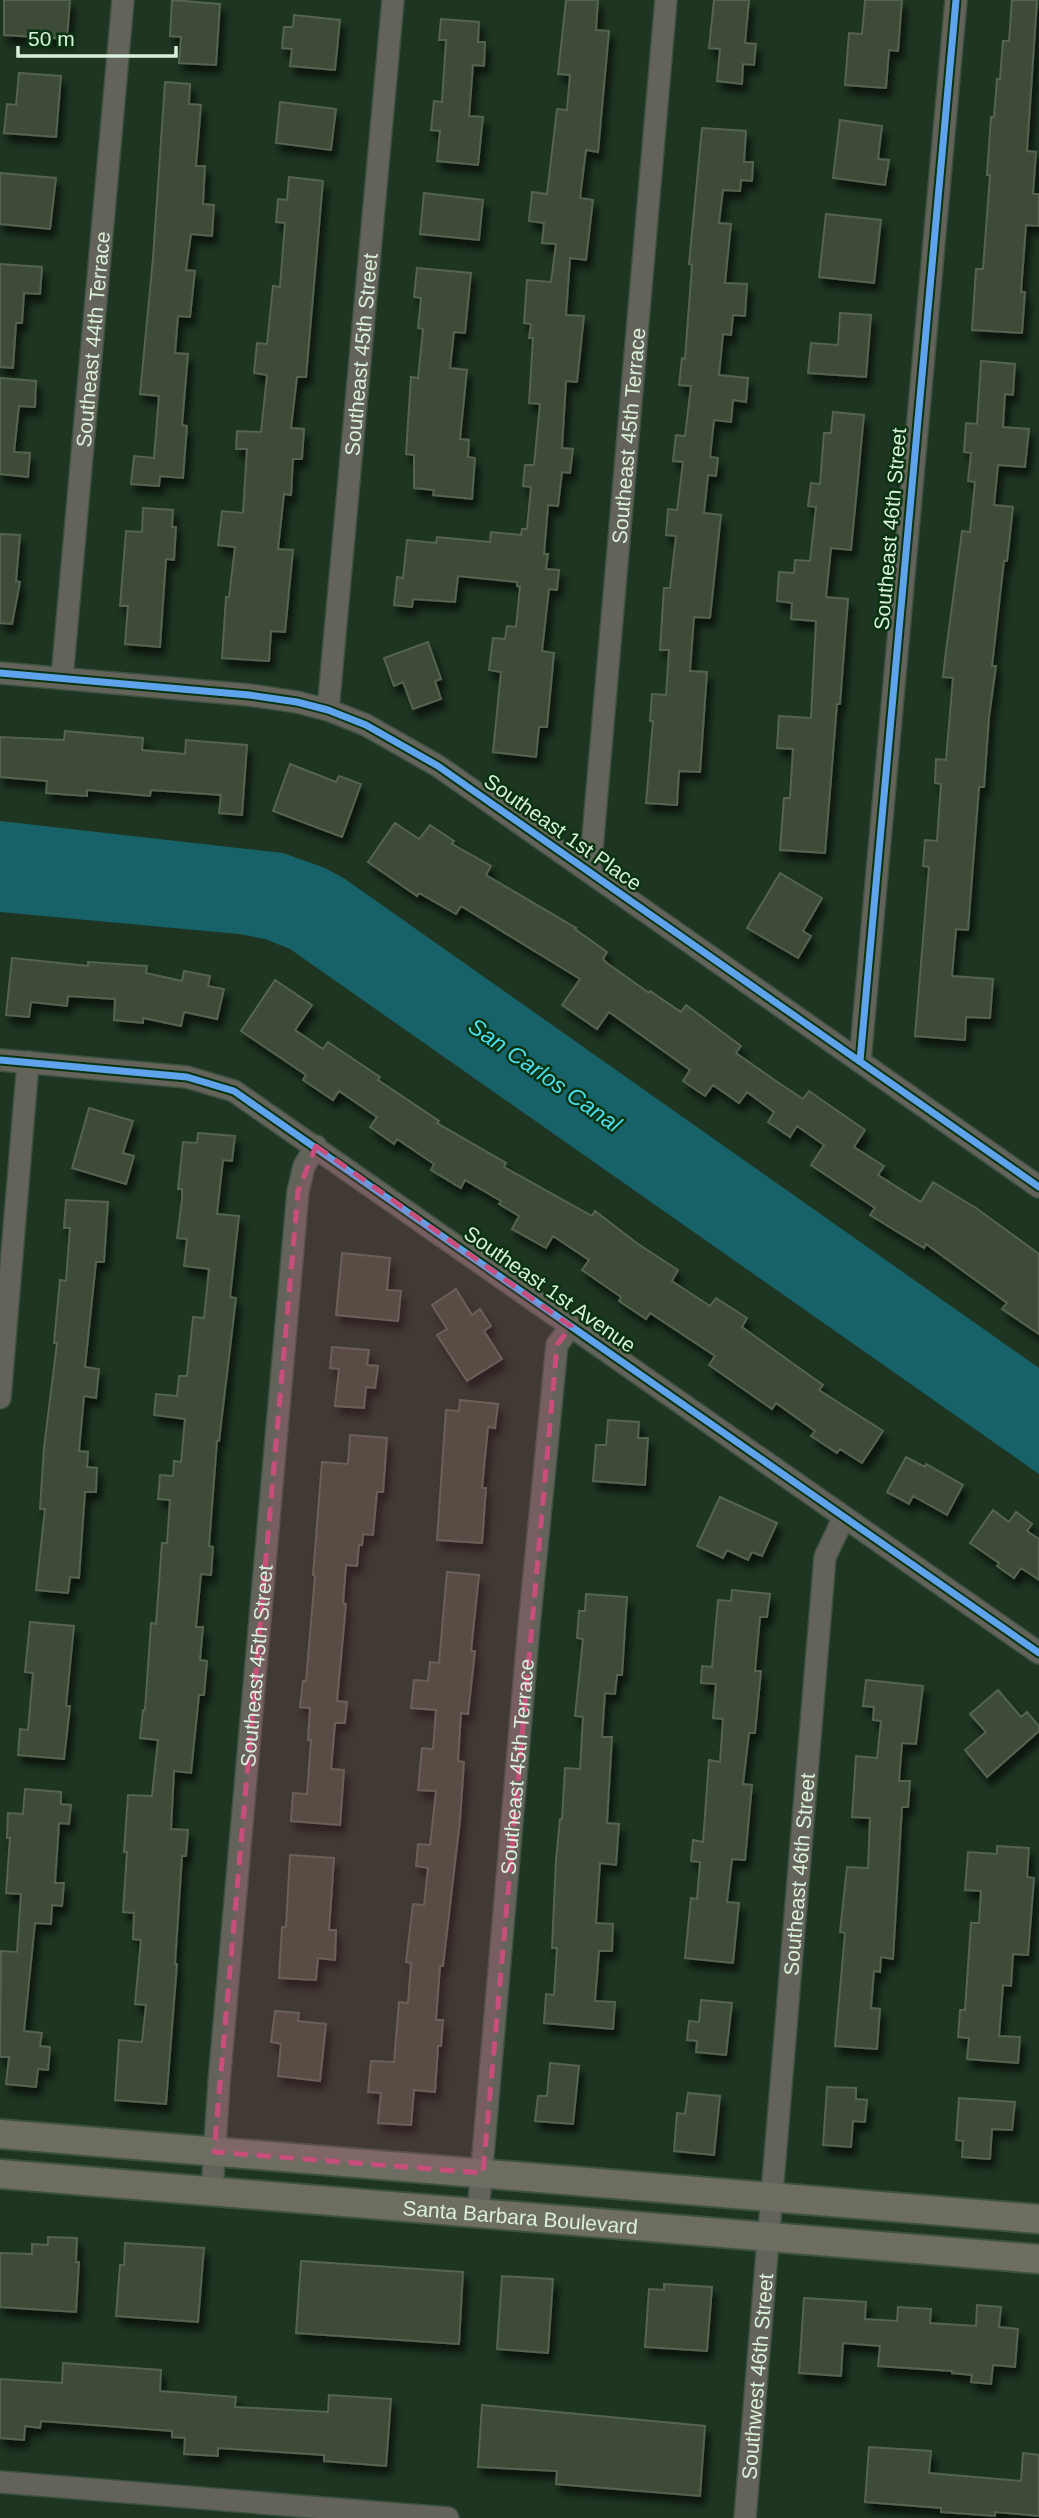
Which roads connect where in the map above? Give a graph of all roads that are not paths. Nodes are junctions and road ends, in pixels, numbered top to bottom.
1 (123, 0) edge
2 (393, 0) edge
3 (666, 0) edge
4 (956, 0) edge
5 (0, 673) edge
6 (62, 678) junction
7 (328, 710) junction
8 (590, 872) junction
9 (0, 1060) edge
10 (860, 1061) junction
11 (28, 1062) junction
12 (316, 1146) junction
13 (1039, 1187) edge
14 (571, 1326) junction
15 (0, 1398) edge
16 (844, 1517) junction
17 (1039, 1653) edge
18 (0, 2134) edge
19 (214, 2152) junction
20 (483, 2173) junction
21 (0, 2174) edge
22 (212, 2191) junction
23 (771, 2197) junction
24 (478, 2213) junction
25 (1039, 2219) edge
26 (767, 2237) junction
27 (1039, 2259) edge
28 (0, 2482) edge
29 (448, 2518) edge
30 (745, 2518) edge

1 - 6 street, Southeast 44th Terrace
2 - 7 street, Southeast 45th Street
3 - 8 street, Southeast 45th Terrace
4 - 10 street, Southeast 46th Street
5 - 6 street, Southeast 1st Place
6 - 7 street, Southeast 1st Place
7 - 8 street, Southeast 1st Place
8 - 10 street, Southeast 1st Place
9 - 11 street, Southeast 1st Avenue
10 - 13 street, Southeast 1st Place
11 - 12 street, Southeast 1st Avenue
11 - 15 street
12 - 14 street, Southeast 1st Avenue
12 - 19 street, Southeast 45th Street
14 - 16 street, Southeast 1st Avenue
14 - 20 street, Southeast 45th Terrace
16 - 17 street, Southeast 1st Avenue
16 - 23 street, Southeast 46th Street
18 - 19 main road, Santa Barbara Boulevard
19 - 20 main road, Santa Barbara Boulevard
19 - 22 street, Southeast 45th Street
20 - 23 main road, Santa Barbara Boulevard
20 - 24 street, Southeast 45th Terrace
21 - 22 main road, Santa Barbara Boulevard
22 - 24 main road, Santa Barbara Boulevard
23 - 25 main road, Santa Barbara Boulevard
23 - 26 street, Southeast 46th Street
24 - 26 main road, Santa Barbara Boulevard
26 - 27 main road, Santa Barbara Boulevard
26 - 30 street, Southwest 46th Street
28 - 29 street

